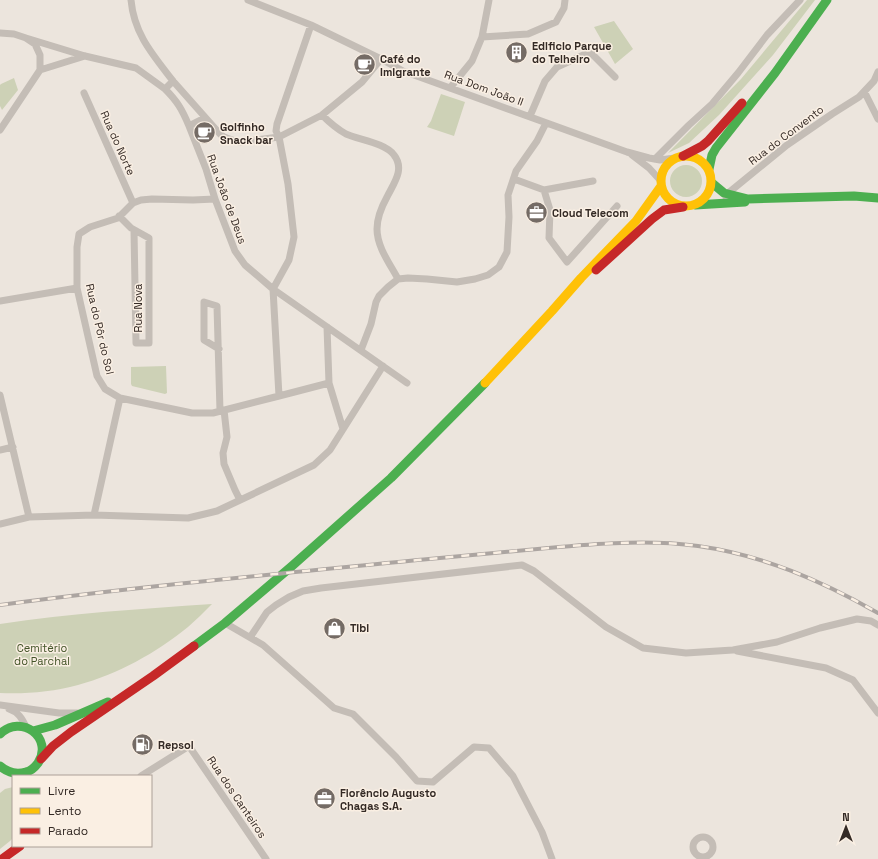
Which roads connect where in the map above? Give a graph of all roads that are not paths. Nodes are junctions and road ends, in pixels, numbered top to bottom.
1 (131, 0) edge
2 (248, 0) edge
3 (489, 0) edge
4 (565, 0) edge
5 (800, 0) edge
6 (826, 0) edge
7 (812, 20) junction
8 (311, 25) junction
9 (0, 33) edge
10 (482, 37) junction
11 (26, 38) junction
12 (85, 56) junction
13 (381, 59) junction
14 (40, 70) junction
15 (878, 72) edge
16 (615, 77) dead end
17 (173, 81) junction
18 (165, 88) junction
19 (450, 88) junction
20 (84, 93) dead end
21 (863, 96) junction
22 (322, 115) junction
23 (530, 116) junction
24 (205, 118) junction
25 (878, 119) edge
26 (546, 123) junction
27 (189, 126) junction
28 (0, 130) edge
29 (279, 137) junction
30 (627, 152) junction
31 (679, 157) junction
32 (655, 159) junction
33 (709, 169) junction
34 (514, 179) junction
35 (593, 182) dead end
36 (660, 183) junction
37 (712, 183) junction
38 (544, 190) junction
39 (727, 194) junction
40 (878, 198) edge
41 (216, 199) junction
42 (781, 199) junction
43 (133, 203) junction
44 (723, 203) junction
45 (694, 205) junction
46 (616, 206) dead end
47 (683, 207) junction
48 (119, 216) junction
49 (134, 230) junction
50 (398, 279) junction
51 (77, 288) junction
52 (273, 289) junction
53 (0, 301) edge
54 (552, 311) junction
55 (327, 327) junction
56 (219, 350) junction
57 (361, 350) junction
58 (384, 366) junction
59 (329, 383) junction
60 (407, 383) dead end
61 (0, 395) edge
62 (280, 396) junction
63 (120, 398) junction
64 (222, 410) junction
65 (343, 429) junction
66 (13, 447) junction
67 (0, 450) edge
68 (240, 500) junction
69 (94, 515) junction
70 (30, 517) junction
71 (0, 524) edge
72 (225, 623) junction
73 (878, 625) edge
74 (251, 636) dead end
75 (733, 650) junction
76 (131, 691) junction
77 (0, 706) edge
78 (878, 712) edge
79 (30, 729) junction
80 (0, 734) edge
81 (39, 762) junction
82 (0, 766) edge
83 (0, 772) edge
84 (14, 774) edge
85 (37, 775) edge
86 (143, 775) edge
87 (18, 847) edge
88 (22, 847) edge
89 (9, 853) edge
90 (266, 859) edge
91 (552, 859) edge

1 - 17 street
2 - 8 street, Rua Dom João II
3 - 10 street
4 - 10 street
5 - 32 street
6 - 7 main road
7 - 31 main road
7 - 33 main road
8 - 13 street, Rua Dom João II
8 - 29 street
9 - 11 street, Rua João de Deus
10 - 19 street
11 - 12 street, Rua João de Deus
11 - 14 street
12 - 14 street
12 - 18 street, Rua João de Deus
13 - 19 street, Rua Dom João II
13 - 22 street
14 - 28 street
15 - 21 street, Rua do Convento
16 - 23 street
17 - 18 street
17 - 24 street
18 - 27 street, Rua João de Deus
19 - 23 street, Rua Dom João II
20 - 43 street, Rua do Norte
21 - 25 street
21 - 39 street, Rua do Convento
22 - 29 street
22 - 50 street
23 - 26 street, Rua Dom João II
24 - 27 street
24 - 29 street
26 - 30 street, Rua Dom João II
26 - 34 street
27 - 41 street, Rua João de Deus
29 - 52 street
30 - 32 street
30 - 36 street
31 - 32 street
31 - 33 main road
31 - 36 main road
33 - 37 main road
34 - 38 street
34 - 50 street
35 - 38 street
36 - 47 main road
36 - 54 main road
37 - 39 main road
37 - 45 main road
38 - 46 street
39 - 42 main road
39 - 44 street
40 - 42 main road
41 - 43 street
41 - 52 street, Rua João de Deus
42 - 44 main road
43 - 48 street, Rua do Pôr do Sol
44 - 45 main road
45 - 47 main road
47 - 54 main road
48 - 49 street, Rua Nova
48 - 51 street, Rua do Pôr do Sol
49 - 49 street, Rua Nova
50 - 57 street
51 - 53 street
51 - 63 street, Rua do Pôr do Sol
52 - 55 street, Rua João de Deus
52 - 62 street
54 - 72 main road
55 - 57 street, Rua João de Deus
55 - 59 street
56 - 56 street
56 - 64 street
57 - 58 street, Rua João de Deus
58 - 60 street, Rua João de Deus
58 - 65 street
59 - 62 street
59 - 65 street
61 - 66 street
62 - 64 street
63 - 64 street
63 - 69 street
64 - 68 street
65 - 68 street
66 - 67 street
66 - 70 street
68 - 69 street
69 - 70 street
70 - 71 street
72 - 76 main road
72 - 91 street
73 - 75 street
74 - 75 street
75 - 78 street
76 - 77 street
76 - 79 main road
76 - 81 main road
77 - 79 street
79 - 80 main road
79 - 81 main road
81 - 84 main road
81 - 85 main road
82 - 84 main road
83 - 84 main road
86 - 90 street, Rua dos Canteiros
87 - 89 main road
88 - 89 street

